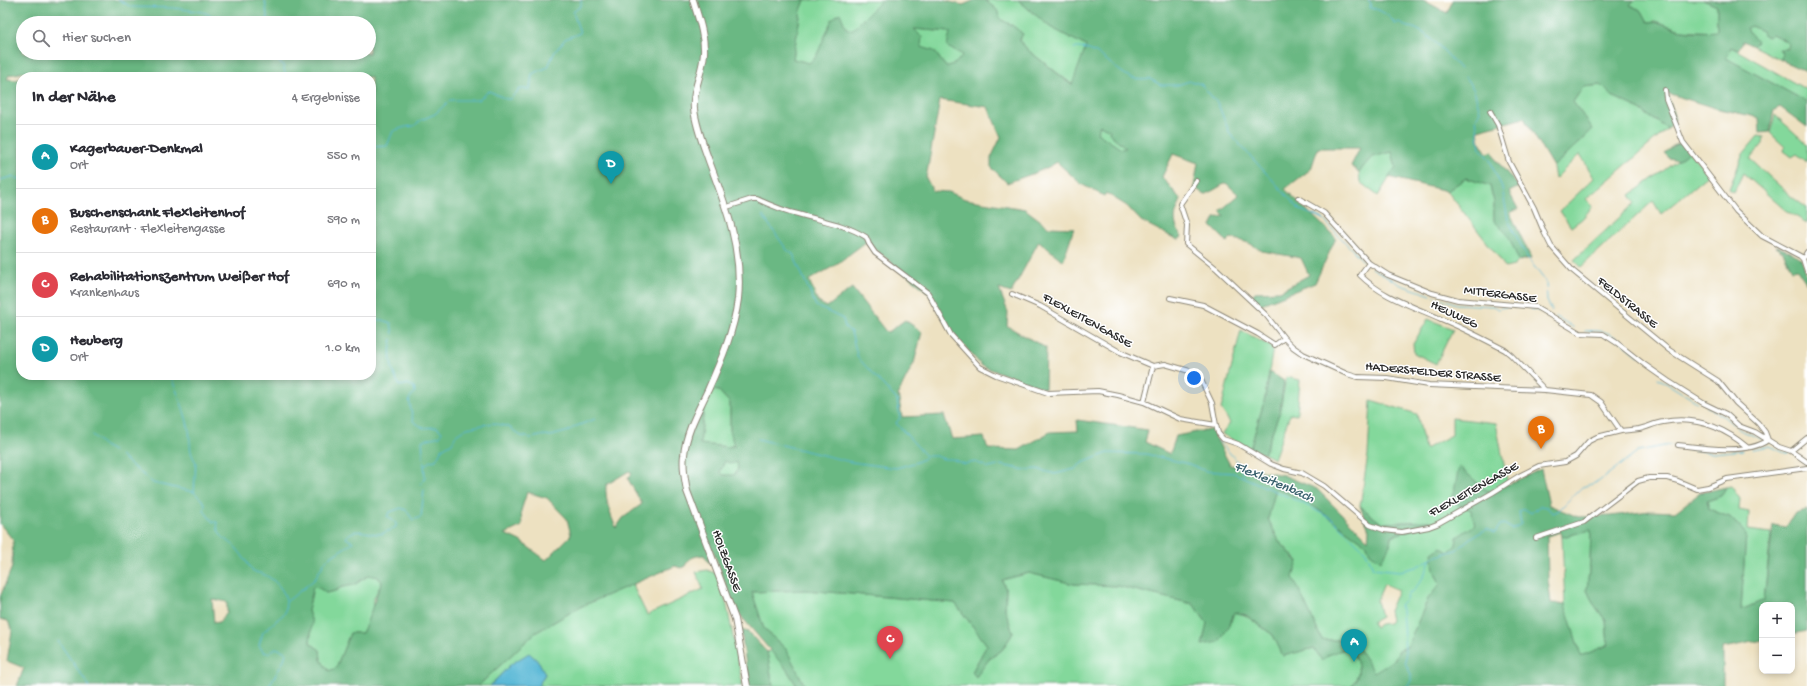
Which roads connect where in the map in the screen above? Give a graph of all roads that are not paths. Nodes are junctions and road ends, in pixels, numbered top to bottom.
1 (693, 0) edge
2 (1664, 90) dead end
3 (1490, 111) dead end
4 (1196, 181) dead end
5 (1298, 198) dead end
6 (727, 207) junction
7 (1807, 252) edge
8 (1803, 259) junction
9 (1369, 263) junction
10 (1807, 271) edge
11 (1012, 294) dead end
12 (1170, 298) dead end
13 (1284, 338) junction
14 (1153, 366) junction
15 (1545, 390) junction
16 (1144, 402) junction
17 (1216, 425) junction
18 (1621, 431) junction
19 (1807, 438) edge
20 (1768, 440) junction
21 (1678, 445) dead end
22 (1747, 446) junction
23 (1793, 453) junction
24 (1807, 462) edge
25 (1807, 468) edge
26 (1536, 538) dead end
27 (747, 686) edge

1 - 6 street, HOLZGASSE
2 - 8 street
3 - 20 street, FELDSTRASSE
4 - 13 street, HADERSFELDER STRASSE
5 - 9 street, MITTERGASSE
6 - 16 street
6 - 27 street, HOLZGASSE
7 - 8 street
8 - 10 street
9 - 15 street, HEUWEG
9 - 20 street, MITTERGASSE
11 - 14 street, FLEXLEITENGASSE
12 - 13 street
13 - 15 street, HADERSFELDER STRASSE
14 - 16 street
14 - 17 street, FLEXLEITENGASSE
15 - 18 street, HADERSFELDER STRASSE
16 - 17 street
17 - 18 street, FLEXLEITENGASSE
18 - 22 street
19 - 23 street
20 - 22 street
20 - 23 street, FELDSTRASSE
21 - 22 street
23 - 24 street, FELDSTRASSE
25 - 26 street

